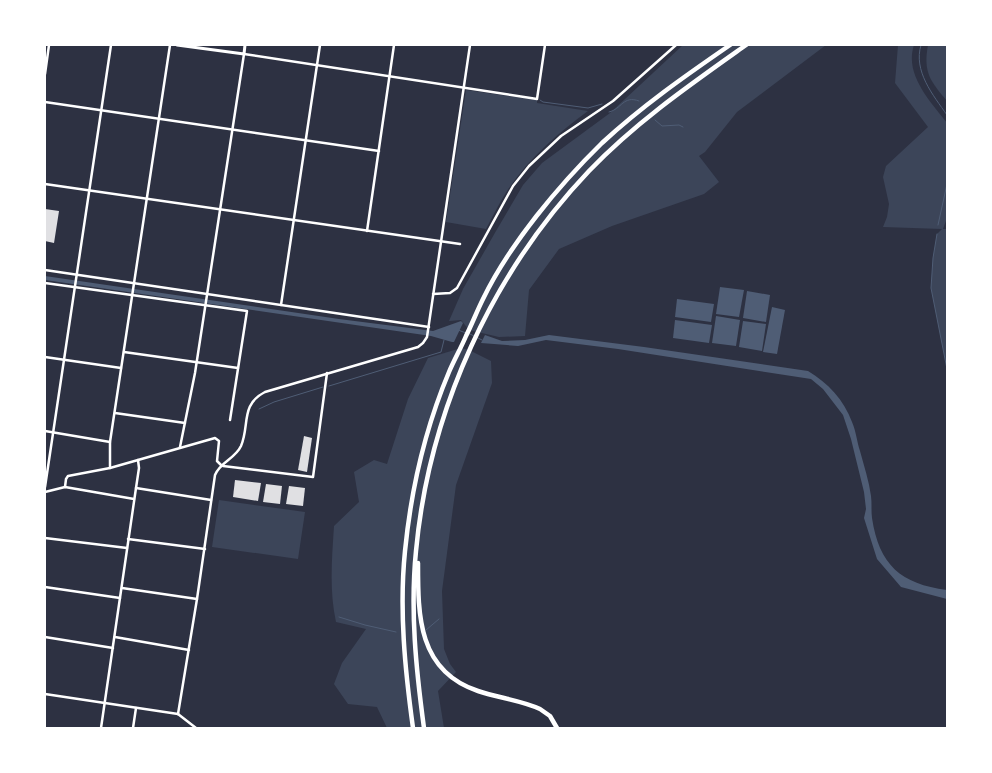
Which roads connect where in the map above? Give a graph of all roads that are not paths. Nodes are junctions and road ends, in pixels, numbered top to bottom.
1 (49, 45) edge
2 (110, 45) edge
3 (170, 45) edge
4 (177, 45) edge
5 (245, 45) edge
6 (320, 45) edge
7 (394, 45) edge
8 (470, 45) edge
9 (545, 45) edge
10 (676, 45) edge
11 (730, 45) edge
12 (746, 45) edge
13 (244, 54) junction
14 (317, 66) junction
15 (45, 74) edge
16 (390, 77) junction
17 (464, 87) junction
18 (45, 102) edge
19 (101, 110) junction
20 (160, 119) junction
21 (233, 130) junction
22 (306, 141) junction
23 (379, 151) junction
24 (45, 184) edge
25 (89, 191) junction
26 (147, 200) junction
27 (220, 210) junction
28 (294, 221) junction
29 (367, 231) junction
30 (440, 242) junction
31 (460, 244) dead end
32 (45, 270) edge
33 (77, 276) junction
34 (45, 283) edge
35 (134, 285) junction
36 (75, 286) junction
37 (133, 294) junction
38 (433, 294) junction
39 (208, 296) junction
40 (206, 304) junction
41 (281, 305) junction
42 (428, 327) junction
43 (124, 352) junction
44 (45, 357) edge
45 (63, 359) junction
46 (197, 363) junction
47 (121, 368) junction
48 (238, 368) junction
49 (327, 373) junction
50 (115, 413) junction
51 (230, 420) dead end
52 (185, 423) junction
53 (45, 431) edge
54 (53, 432) junction
55 (110, 442) junction
56 (180, 447) junction
57 (138, 460) junction
58 (221, 466) junction
59 (110, 468) junction
60 (45, 487) edge
61 (65, 487) junction
62 (136, 488) junction
63 (45, 492) edge
64 (134, 499) junction
65 (211, 500) junction
66 (417, 535) junction
67 (45, 538) edge
68 (128, 539) junction
69 (126, 548) junction
70 (205, 549) junction
71 (45, 586) edge
72 (122, 588) junction
73 (120, 598) junction
74 (197, 599) junction
75 (45, 637) edge
76 (115, 637) junction
77 (113, 648) junction
78 (190, 650) junction
79 (45, 694) edge
80 (105, 703) junction
81 (136, 708) junction
82 (178, 714) junction
83 (193, 727) edge
84 (101, 728) edge
85 (133, 728) edge
86 (413, 728) edge
87 (424, 728) edge
88 (557, 728) edge

1 - 15 street
2 - 19 street
3 - 20 street
4 - 13 street
5 - 13 street
6 - 14 street
7 - 16 street
8 - 17 street
9 - 17 street
10 - 38 street
11 - 86 highway
12 - 66 highway
13 - 14 street
13 - 21 street
14 - 16 street
14 - 22 street
16 - 17 street
16 - 23 street
17 - 30 street
18 - 19 street
19 - 20 street
19 - 25 street
20 - 21 street
20 - 26 street
21 - 22 street
21 - 27 street
22 - 23 street
22 - 28 street
23 - 29 street
24 - 25 street
25 - 26 street
25 - 33 street
26 - 27 street
26 - 35 street
27 - 28 street
27 - 39 street
28 - 29 street
28 - 41 street
29 - 30 street
30 - 31 street
30 - 38 street
32 - 33 street
33 - 35 street
33 - 36 street
34 - 36 street
35 - 37 street
35 - 39 street
36 - 37 street
36 - 45 street
37 - 40 street
37 - 43 street
38 - 42 street
39 - 40 street
39 - 41 street
40 - 46 street
40 - 48 street
41 - 42 street
42 - 49 street
43 - 46 street
43 - 47 street
44 - 45 street
45 - 47 street
45 - 54 street
46 - 48 street
46 - 52 street
47 - 50 street
48 - 51 street
49 - 58 street
49 - 58 street
50 - 52 street
50 - 55 street
52 - 56 street
53 - 54 street
54 - 55 street
54 - 60 street
55 - 59 street
56 - 57 street
56 - 58 street
57 - 59 street
57 - 62 street
58 - 65 street
59 - 61 street
61 - 63 street
61 - 64 street
62 - 64 street
62 - 65 street
64 - 68 street
65 - 70 street
66 - 87 highway
66 - 88 highway
67 - 69 street
68 - 69 street
68 - 70 street
69 - 72 street
70 - 74 street
71 - 73 street
72 - 73 street
72 - 74 street
73 - 76 street
74 - 78 street
75 - 77 street
76 - 77 street
76 - 78 street
77 - 80 street
78 - 82 street
79 - 80 street
80 - 81 street
80 - 84 street
81 - 82 street
81 - 85 street
82 - 83 street

